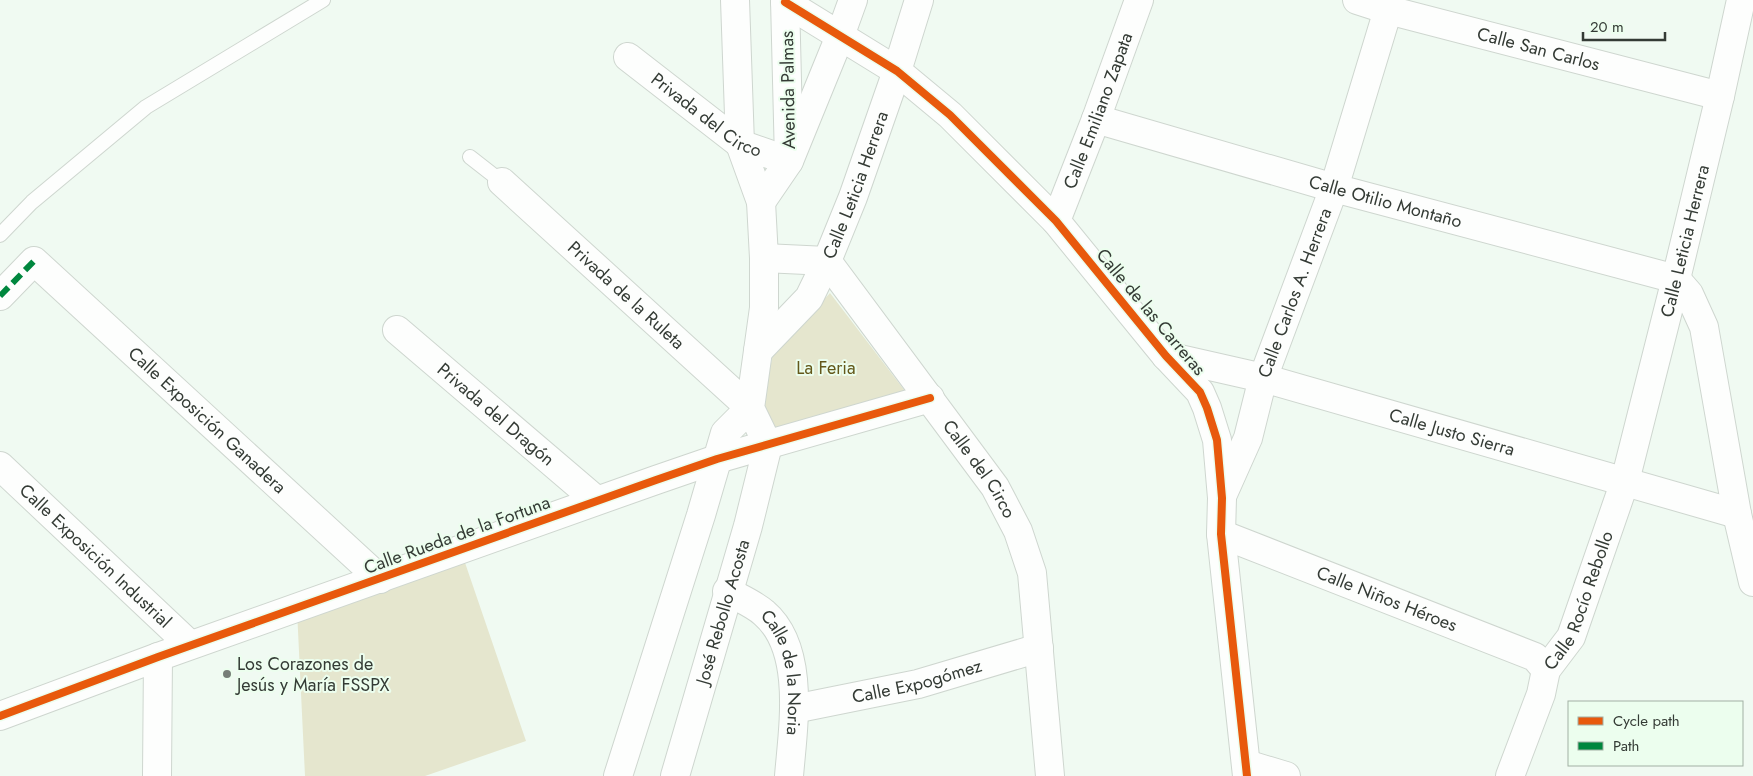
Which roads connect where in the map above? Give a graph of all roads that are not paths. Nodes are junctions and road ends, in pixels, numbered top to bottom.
1 (323, 0) edge
2 (735, 0) edge
3 (852, 0) edge
4 (919, 0) edge
5 (1139, 0) edge
6 (1357, 0) edge
7 (1741, 0) edge
8 (785, 1) edge
9 (1389, 5) edge
10 (840, 36) junction
11 (628, 57) dead end
12 (897, 72) junction
13 (1720, 96) junction
14 (1096, 119) junction
15 (740, 144) junction
16 (470, 156) dead end
17 (789, 161) junction
18 (502, 182) joint
19 (1334, 188) junction
20 (761, 202) junction
21 (1056, 221) junction
22 (0, 236) edge
23 (764, 258) junction
24 (827, 261) junction
25 (1676, 279) junction
26 (0, 296) edge
27 (397, 330) dead end
28 (758, 351) junction
29 (1166, 356) junction
30 (1263, 378) junction
31 (930, 398) junction
32 (750, 408) junction
33 (768, 445) junction
34 (718, 459) junction
35 (0, 466) edge
36 (1625, 481) junction
37 (1222, 498) junction
38 (596, 500) junction
39 (1737, 514) junction
40 (1221, 534) junction
41 (380, 579) junction
42 (1753, 582) edge
43 (728, 591) junction
44 (190, 646) junction
45 (1039, 648) junction
46 (158, 657) junction
47 (1546, 670) junction
48 (794, 709) junction
49 (0, 716) edge
50 (1247, 770) edge
51 (157, 776) edge
52 (618, 776) edge
53 (675, 776) edge
54 (789, 776) edge
55 (1050, 776) edge
56 (1286, 776) edge
57 (1510, 776) edge

1 - 22 lane
2 - 15 street
3 - 10 street
4 - 12 street, Calle Leticia Herrera
5 - 14 street, Calle Emiliano Zapata
6 - 9 street, Calle San Carlos
7 - 13 street, Calle Leticia Herrera
8 - 10 street, Calle de las Carreras
8 - 17 street, Avenida Palmas
9 - 13 street, Calle San Carlos
9 - 19 street, Calle Carlos A. Herrera
10 - 12 street, Calle de las Carreras
10 - 17 street
11 - 15 street, Privada del Circo
12 - 21 street, Calle de las Carreras
12 - 24 street, Calle Leticia Herrera
13 - 25 street, Calle Leticia Herrera
14 - 19 street, Calle Otilio Montaño
14 - 21 street, Calle Emiliano Zapata
15 - 17 street, Privada del Circo
15 - 20 street
16 - 18 lane
17 - 20 street, Avenida Palmas
18 - 32 street, Privada de la Ruleta
19 - 25 street, Calle Otilio Montaño
19 - 30 street, Calle Carlos A. Herrera
20 - 23 street
21 - 29 street, Calle de las Carreras
23 - 24 street
23 - 28 street
24 - 28 street, Calle Leticia Herrera
24 - 31 street, Calle del Circo
25 - 36 street, Calle Leticia Herrera
25 - 39 street
26 - 41 street, Calle Exposición Ganadera
27 - 38 street, Privada del Dragón
28 - 32 street
29 - 30 street, Calle Justo Sierra
29 - 37 street, Calle de las Carreras
30 - 36 street, Calle Justo Sierra
30 - 37 street, Calle Carlos A. Herrera
31 - 33 street, Calle Rueda de la Fortuna
31 - 45 street, Calle del Circo
32 - 33 street
32 - 34 street
33 - 34 street, Calle Rueda de la Fortuna
33 - 43 street, José Rebollo Acosta
34 - 38 street, Calle Rueda de la Fortuna
34 - 52 street
35 - 44 street, Calle Exposición Industrial
36 - 39 street, Calle Justo Sierra
36 - 47 street, Calle Rocío Rebollo
37 - 40 street, Calle de las Carreras
38 - 41 street, Calle Rueda de la Fortuna
39 - 42 street
40 - 47 street, Calle Niños Héroes
40 - 50 street, Calle de las Carreras
41 - 44 street, Calle Rueda de la Fortuna
43 - 48 street, Calle de la Noria
43 - 53 street, José Rebollo Acosta
44 - 46 street, Calle Rueda de la Fortuna
45 - 48 street, Calle Expogómez
45 - 55 street, Calle del Circo
46 - 49 street, Calle Rueda de la Fortuna
46 - 51 street, Calle Exposición Industrial
47 - 57 street, Calle Rocío Rebollo
48 - 54 street, Calle de la Noria
50 - 56 street

